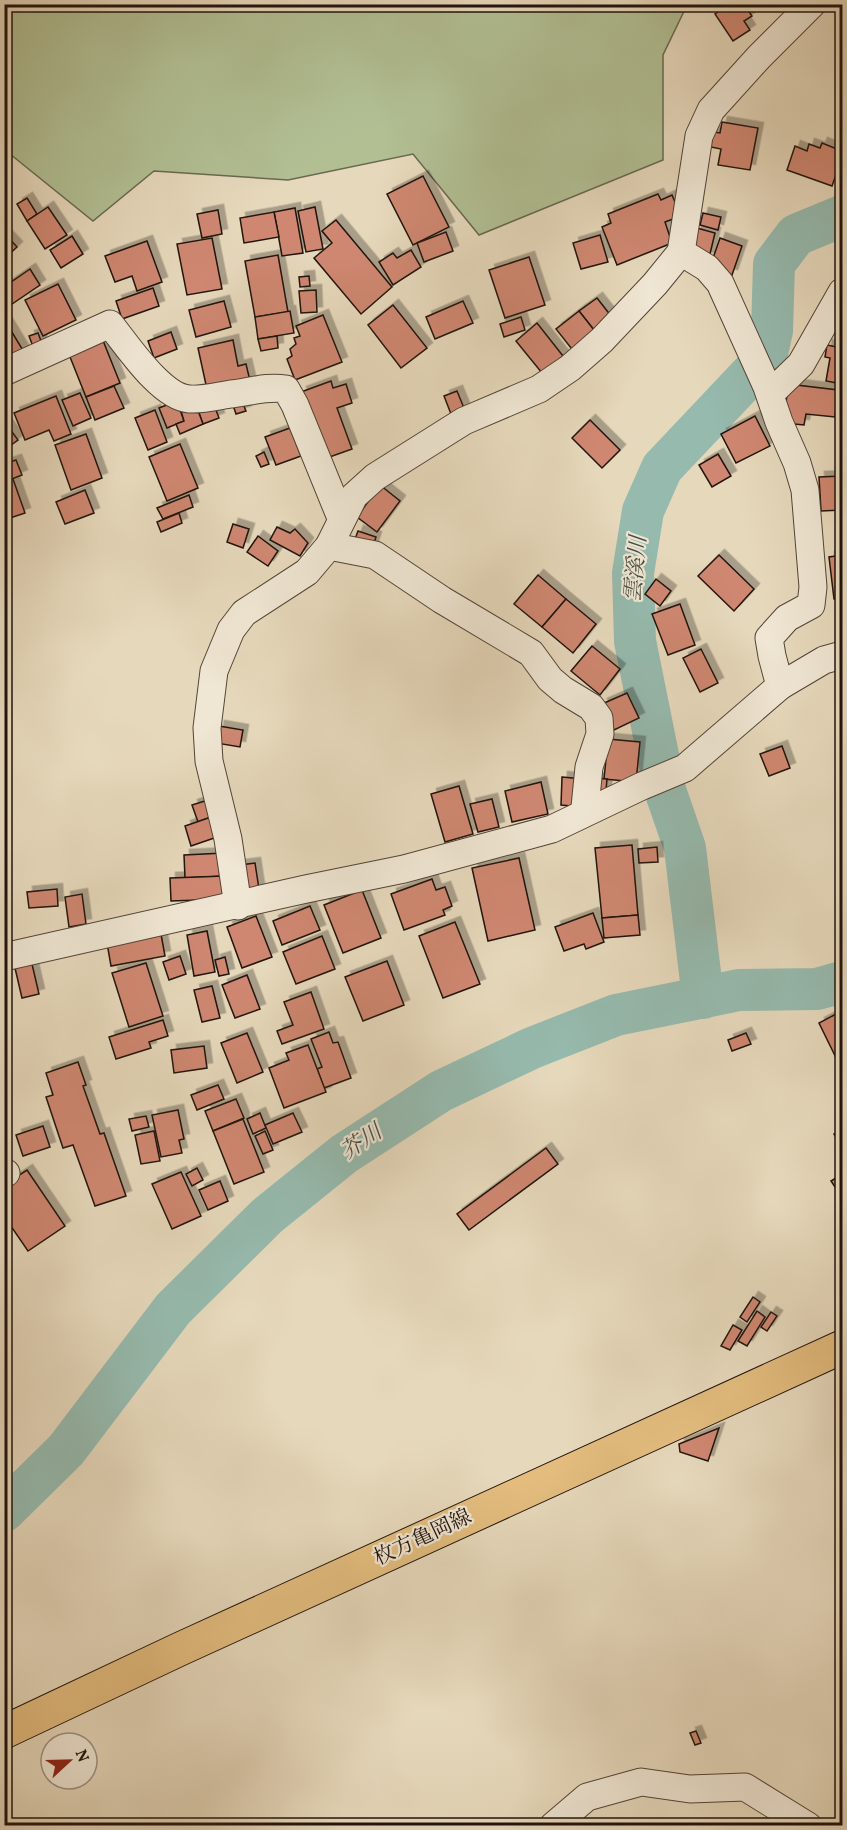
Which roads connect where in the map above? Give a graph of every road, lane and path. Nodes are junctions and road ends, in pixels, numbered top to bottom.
1 (812, 4) edge
2 (681, 252) junction
3 (843, 292) edge
4 (4, 372) edge
5 (768, 391) junction
6 (341, 518) junction
7 (328, 546) junction
8 (843, 655) edge
9 (780, 686) junction
10 (586, 812) junction
11 (238, 906) junction
12 (4, 957) edge
13 (843, 1347) edge
14 (4, 1732) edge
15 (553, 1826) edge
16 (808, 1826) edge

1 - 2 street
2 - 5 street
2 - 6 street
3 - 5 street
4 - 6 street
5 - 9 street
6 - 7 street
7 - 10 street
7 - 11 street
8 - 9 street
9 - 10 street
10 - 11 street
11 - 12 street
13 - 14 main road, 枚方亀岡線
15 - 16 street

